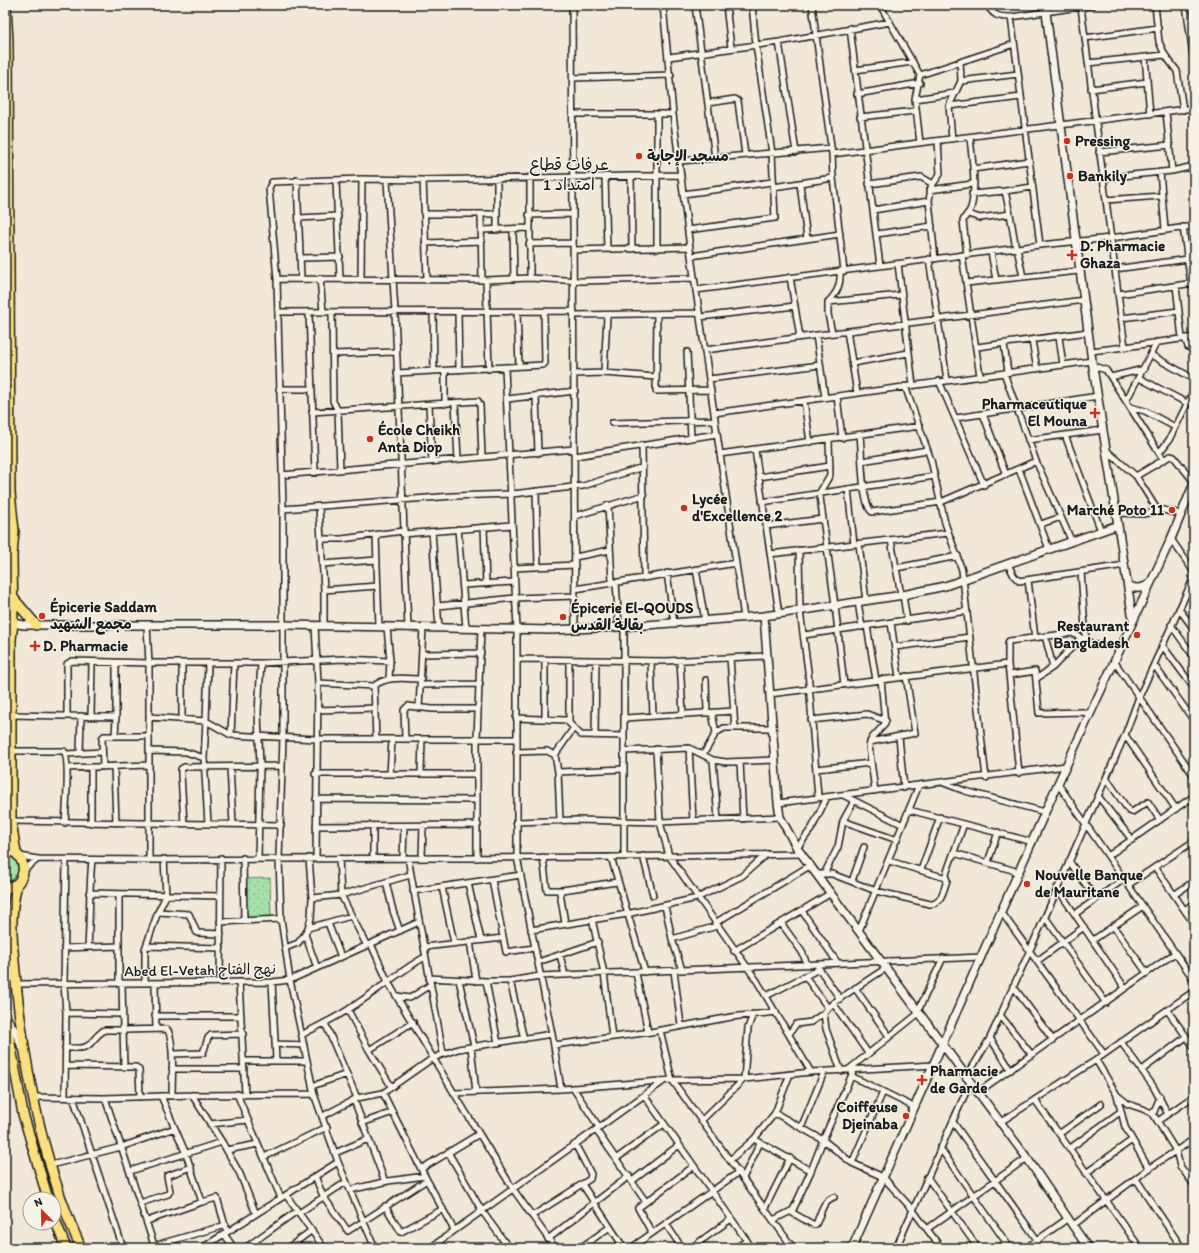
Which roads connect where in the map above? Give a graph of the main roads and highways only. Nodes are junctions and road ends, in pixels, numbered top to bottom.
1 (6, 5) edge
2 (13, 598) junction
3 (36, 625) road end
4 (5, 849) edge
5 (17, 854) junction
6 (17, 884) junction
7 (5, 889) edge
8 (5, 1015) edge
9 (46, 1191) edge
10 (59, 1231) edge
11 (66, 1248) edge
12 (81, 1248) edge

1 - 2 highway
2 - 3 highway
2 - 5 highway
4 - 5 highway
5 - 6 highway
6 - 7 highway
6 - 12 highway
8 - 9 highway
10 - 11 highway

